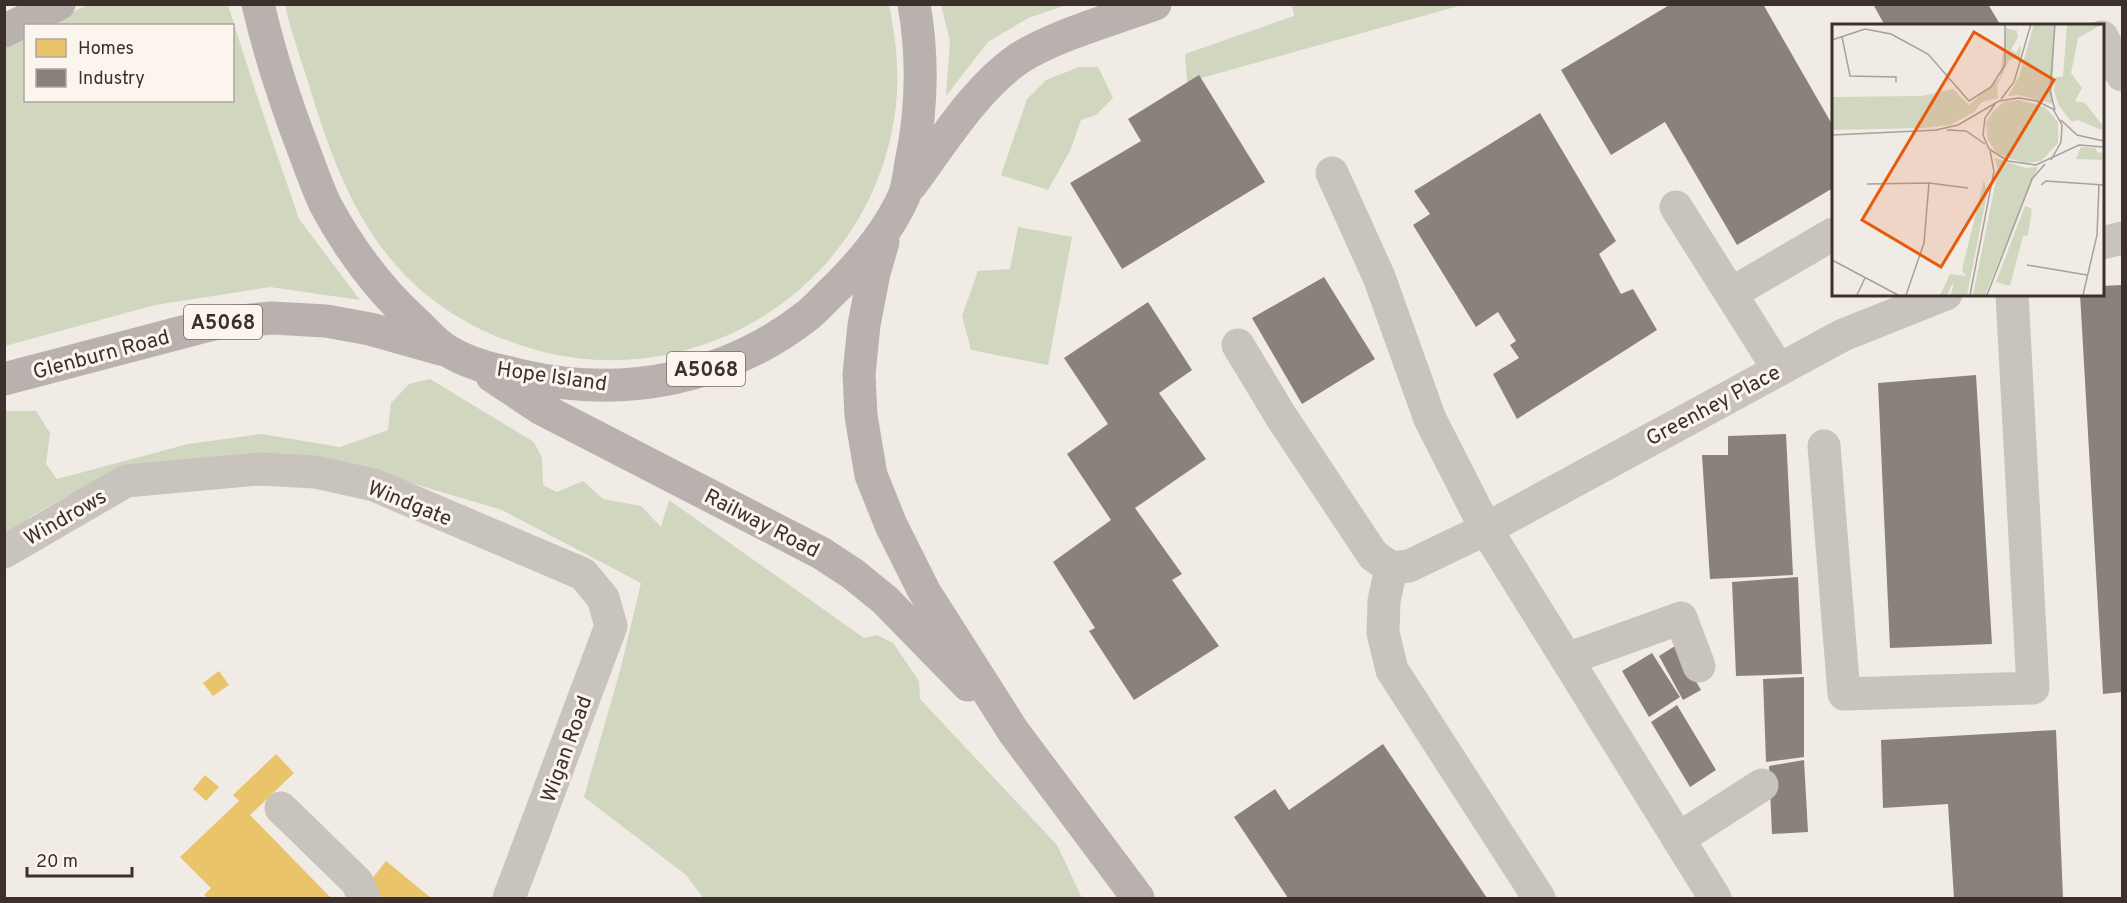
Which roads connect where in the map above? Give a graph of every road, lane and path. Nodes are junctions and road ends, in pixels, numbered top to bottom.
1 (58, 4) edge
2 (258, 4) edge
3 (914, 4) edge
4 (1155, 4) edge
5 (4, 31) edge
6 (2103, 39) edge
7 (2122, 75) edge
8 (1332, 173) dead end
9 (905, 194) junction
10 (1676, 207) dead end
11 (888, 226) junction
12 (1832, 235) edge
13 (2122, 238) edge
14 (2103, 243) edge
15 (1732, 293) junction
16 (1941, 296) edge
17 (2012, 296) edge
18 (1238, 345) dead end
19 (460, 357) junction
20 (1779, 370) junction
21 (4, 379) edge
22 (1824, 446) dead end
23 (126, 481) joint
24 (1486, 529) junction
25 (4, 552) edge
26 (1391, 568) junction
27 (603, 598) joint
28 (1567, 659) junction
29 (1699, 666) dead end
30 (1013, 731) junction
31 (1762, 785) dead end
32 (281, 808) dead end
33 (1678, 839) junction
34 (364, 898) edge
35 (509, 898) edge
36 (1138, 898) edge
37 (1539, 898) edge
38 (1715, 898) edge

1 - 5 main road
2 - 19 main road
3 - 9 main road, Hope Island / A5068
4 - 9 main road, A5068
6 - 7 street
8 - 24 street
9 - 11 main road, Hope Island / A5068
10 - 15 street
11 - 19 main road, Hope Island / A5068
11 - 30 main road, Railway Road
12 - 15 street
13 - 14 street
15 - 20 street
16 - 20 street, Greenhey Place
17 - 22 street
18 - 26 street
19 - 21 main road, Glenburn Road / A5068
19 - 30 main road, Railway Road
20 - 24 street, Greenhey Place
23 - 25 street, Windrows
23 - 27 street, Windgate
24 - 26 street, Greenhey Place
24 - 28 street
26 - 37 street
27 - 35 street, Wigan Road
28 - 29 street
28 - 33 street
30 - 36 main road, Railway Road
31 - 33 street
32 - 34 street
33 - 38 street

